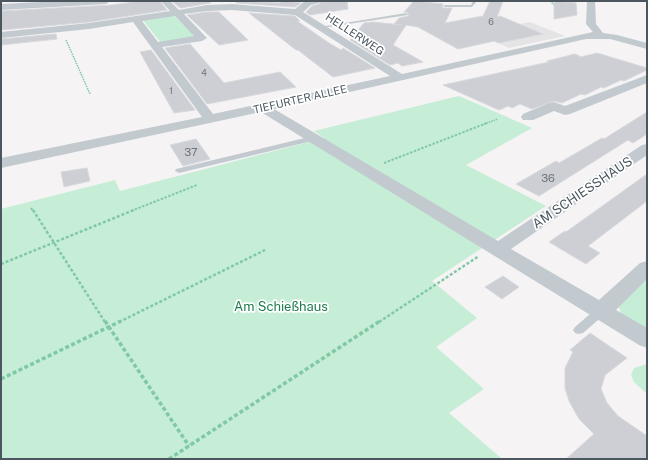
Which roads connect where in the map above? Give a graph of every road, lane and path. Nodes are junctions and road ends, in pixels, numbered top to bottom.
1 (106, 1) edge
2 (165, 1) edge
3 (316, 1) edge
4 (475, 1) edge
5 (550, 1) edge
6 (591, 1) edge
7 (554, 5) dead end
8 (445, 6) dead end
9 (1, 7) edge
10 (296, 12) junction
11 (176, 13) junction
12 (406, 14) dead end
13 (136, 19) junction
14 (322, 27) junction
15 (63, 28) junction
16 (599, 34) junction
17 (1, 35) edge
18 (157, 45) junction
19 (647, 46) edge
20 (399, 77) junction
21 (645, 82) edge
22 (90, 94) dead end
23 (263, 108) junction
24 (528, 117) dead end
25 (210, 119) junction
26 (498, 119) dead end
27 (314, 138) junction
28 (647, 148) edge
29 (1, 164) edge
30 (366, 170) junction
31 (179, 171) dead end
32 (197, 185) dead end
33 (31, 208) dead end
34 (54, 243) junction
35 (498, 249) junction
36 (265, 250) dead end
37 (1, 264) edge
38 (647, 268) edge
39 (600, 311) junction
40 (109, 327) junction
41 (579, 330) dead end
42 (647, 338) edge
43 (1, 379) edge
44 (189, 446) junction
45 (170, 459) edge

1 - 9 street
2 - 11 street
3 - 10 street, HELLERWEG
4 - 8 lane
5 - 7 path
6 - 16 street
10 - 11 street
10 - 14 street, HELLERWEG
11 - 13 street
11 - 18 street
12 - 14 lane
13 - 15 street
13 - 18 street
14 - 20 street, HELLERWEG
15 - 17 street
15 - 22 path
16 - 19 street, TIEFURTER ALLEE
16 - 20 street, TIEFURTER ALLEE
18 - 25 street
20 - 23 street, TIEFURTER ALLEE
21 - 24 street
23 - 25 street, TIEFURTER ALLEE
23 - 27 street
25 - 29 street, TIEFURTER ALLEE
26 - 30 path
27 - 30 street
27 - 31 lane
28 - 35 street, AM SCHIESSHAUS
30 - 35 street
32 - 34 path
33 - 34 path
34 - 37 path
34 - 40 path
35 - 39 street
35 - 44 path
36 - 40 path
38 - 39 street
39 - 41 lane
39 - 42 street
40 - 43 path
40 - 44 path
44 - 45 path

